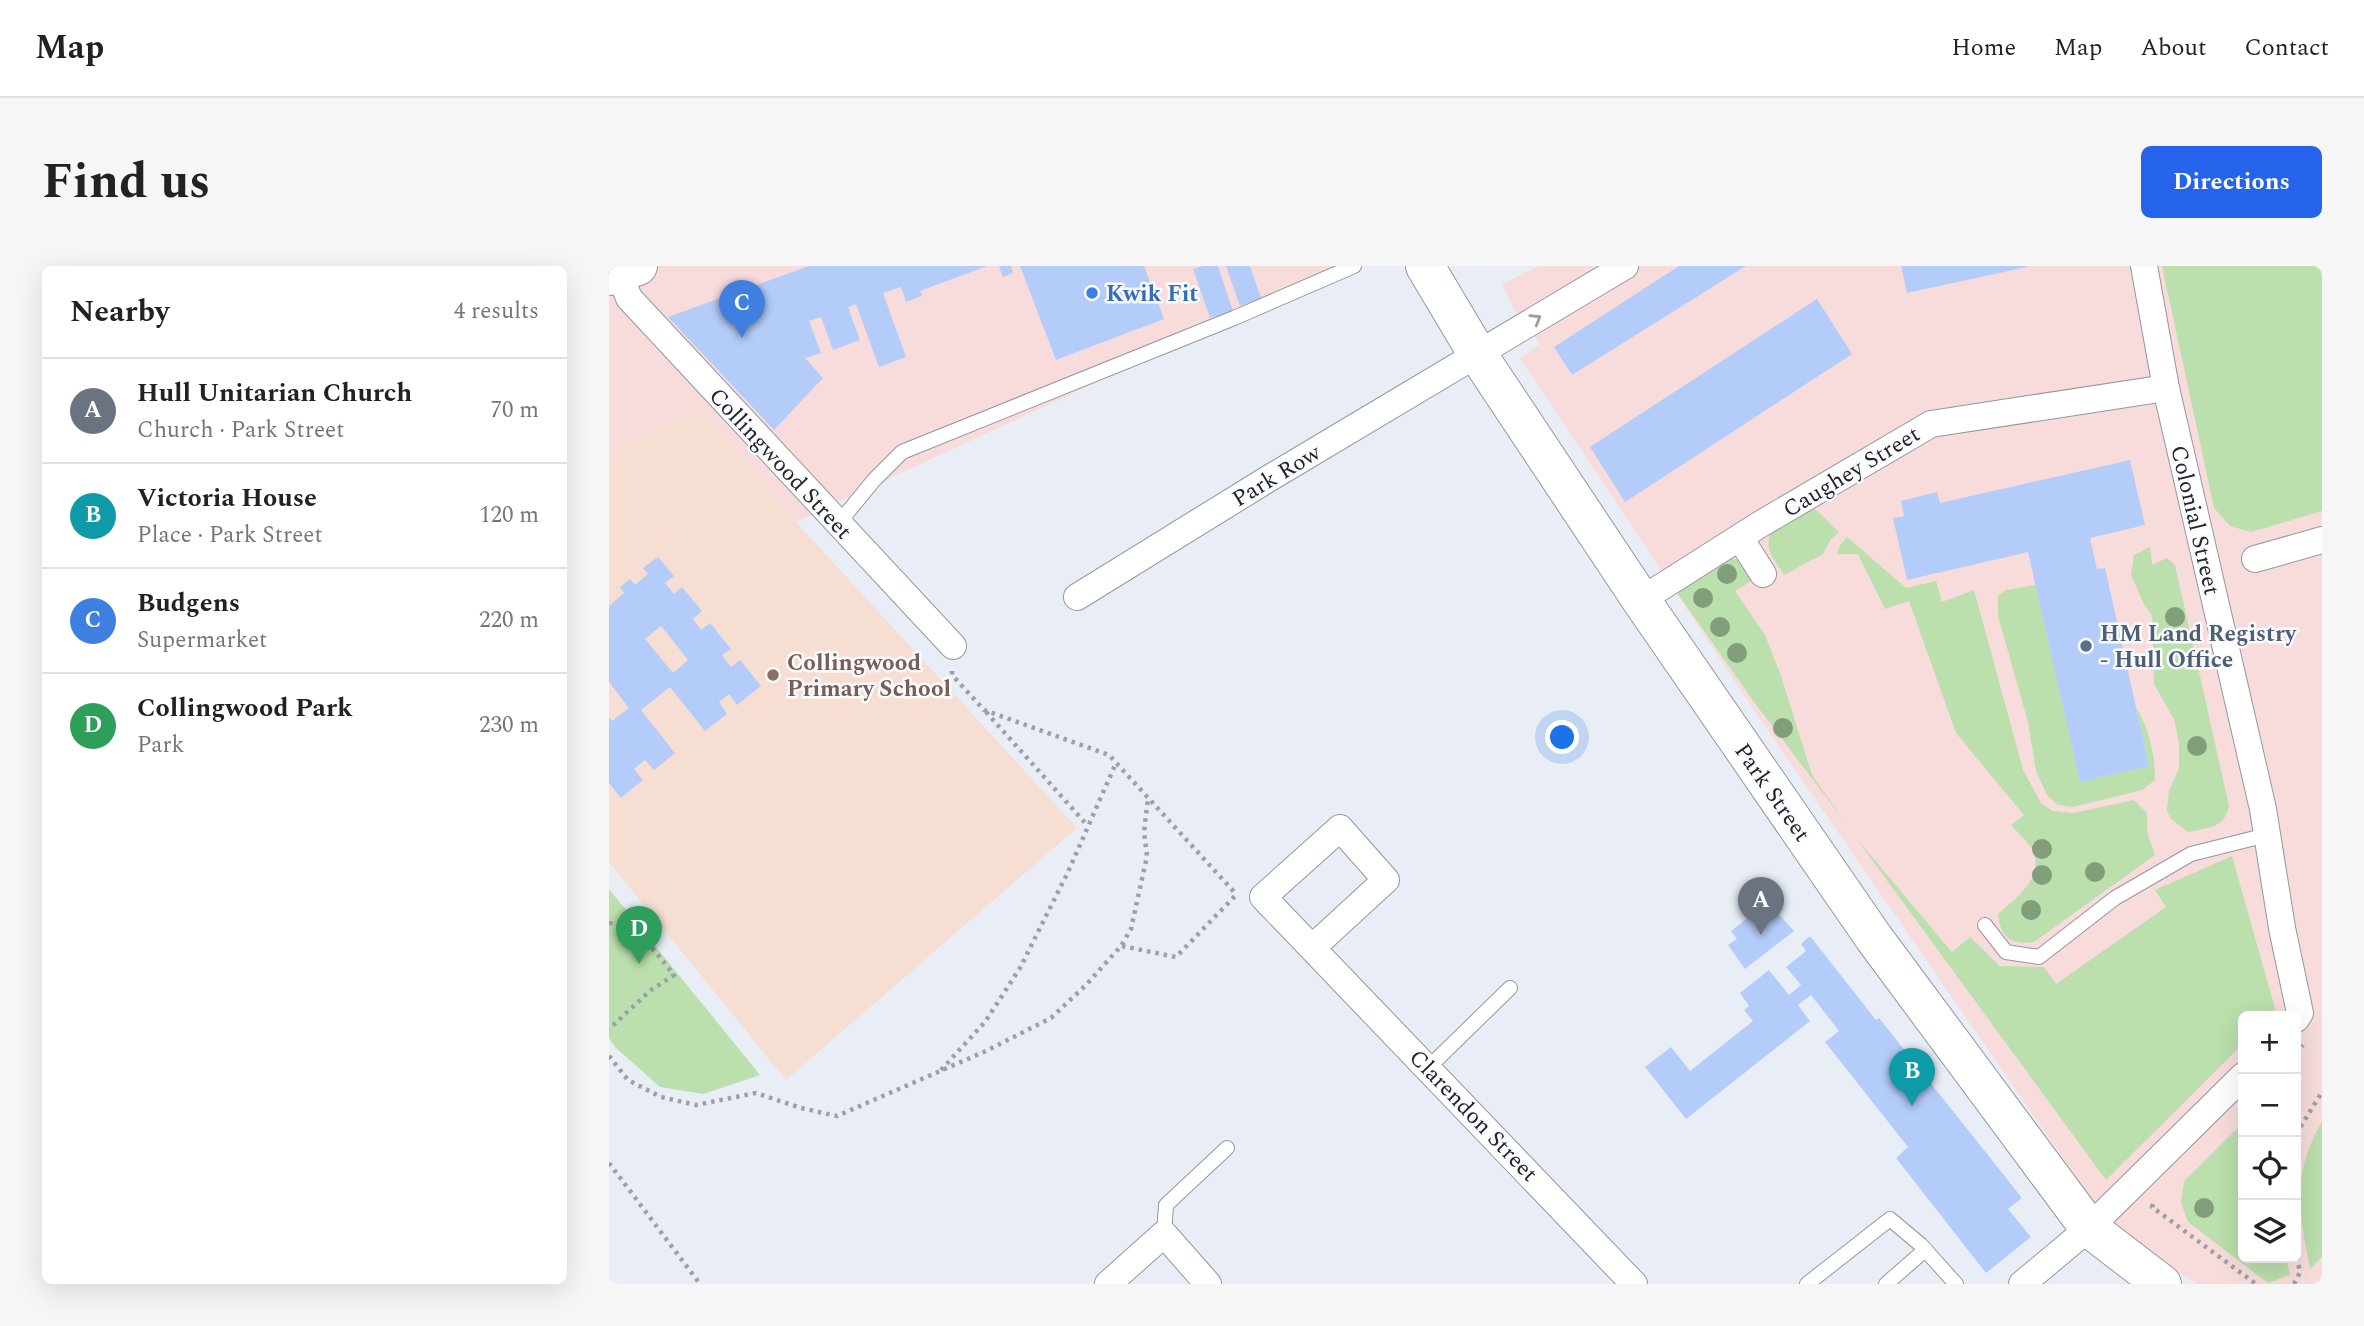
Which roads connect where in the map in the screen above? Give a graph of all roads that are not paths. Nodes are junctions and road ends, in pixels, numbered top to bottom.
1 (1354, 266) edge
2 (1425, 266) edge
3 (1625, 266) edge
4 (2144, 266) edge
5 (622, 272) edge
6 (1478, 355) junction
7 (2166, 387) junction
8 (838, 524) junction
9 (1740, 538) junction
10 (2322, 540) edge
11 (2255, 559) dead end
12 (1763, 574) dead end
13 (1077, 597) dead end
14 (1641, 600) junction
15 (953, 646) road end
16 (2267, 835) junction
17 (1985, 925) dead end
18 (1313, 947) junction
19 (1510, 988) dead end
20 (2300, 1011) edge
21 (1429, 1067) junction
22 (2238, 1081) edge
23 (1227, 1148) dead end
24 (2089, 1228) junction
25 (1164, 1234) junction
26 (1925, 1250) junction
27 (1194, 1280) edge
28 (1108, 1284) edge
29 (1634, 1284) edge
30 (1807, 1284) edge
31 (1886, 1284) edge
32 (1956, 1284) edge
33 (2022, 1284) edge
34 (2162, 1284) edge

1 - 8 lane
2 - 6 street, Park Street
6 -> 3 street, Park Row
4 - 7 street, Colonial Street
5 - 8 street, Collingwood Street
6 - 13 street, Park Row
6 - 14 street, Park Street
7 - 9 street, Caughey Street
7 - 16 street, Colonial Street
8 - 15 street, Collingwood Street
9 - 12 street
9 - 14 street, Caughey Street
10 - 11 street
14 - 24 street, Park Street
16 - 17 lane
16 - 20 street, Colonial Street
18 - 18 street, Clarendon Street
18 - 21 street, Clarendon Street
19 - 21 lane
21 - 29 street, Clarendon Street
22 - 24 street
23 - 25 lane
24 - 33 street
24 - 34 street, Park Street
25 - 27 street
25 - 28 street
26 - 30 lane
26 - 31 lane
26 - 32 lane

